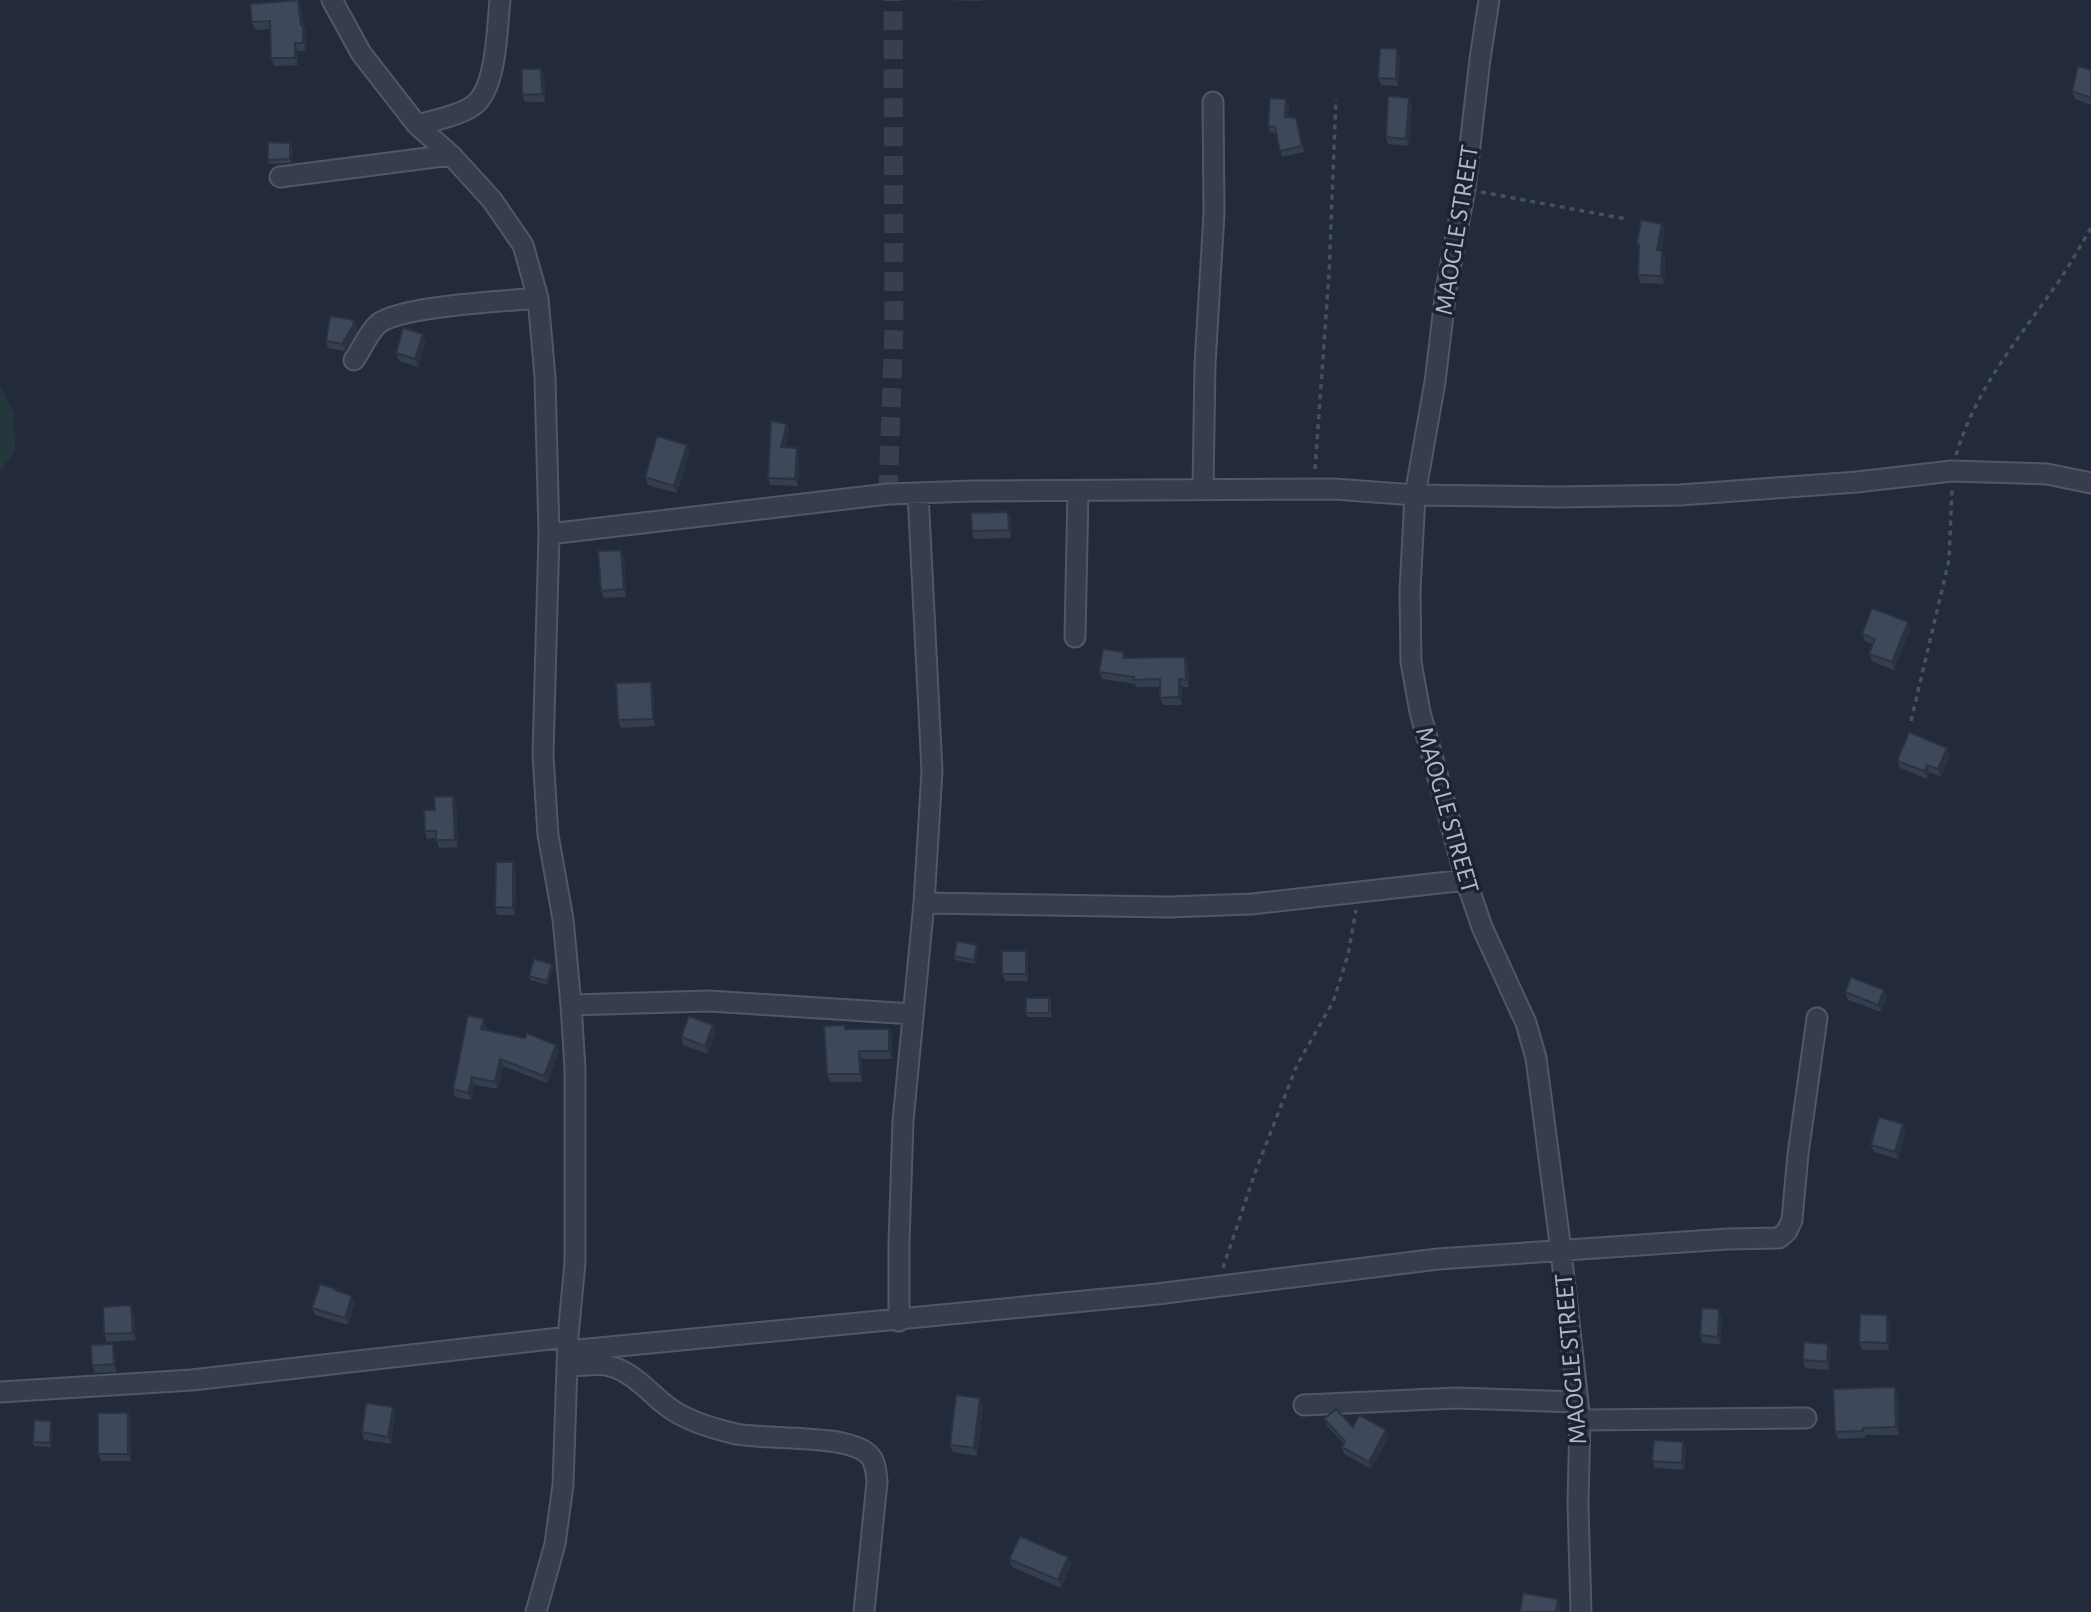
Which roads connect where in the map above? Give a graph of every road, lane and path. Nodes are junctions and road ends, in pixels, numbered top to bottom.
1 (332, 0) edge
2 (500, 0) edge
3 (1489, 0) edge
4 (1336, 99) dead end
5 (1213, 102) dead end
6 (417, 125) junction
7 (451, 155) junction
8 (280, 177) dead end
9 (1465, 189) junction
10 (1626, 219) dead end
11 (2091, 228) edge
12 (538, 299) junction
13 (355, 360) dead end
14 (1952, 471) junction
15 (2091, 483) edge
16 (1203, 489) junction
17 (1314, 489) junction
18 (1078, 491) junction
19 (918, 493) junction
20 (1415, 495) junction
21 (549, 534) junction
22 (1075, 637) dead end
23 (1911, 721) dead end
24 (1466, 880) junction
25 (1358, 891) junction
26 (924, 903) junction
27 (571, 1005) junction
28 (913, 1014) junction
29 (1818, 1018) dead end
30 (1561, 1251) junction
31 (1216, 1286) junction
32 (899, 1321) junction
33 (568, 1352) junction
34 (0, 1392) edge
35 (1304, 1405) dead end
36 (1578, 1411) junction
37 (1806, 1418) dead end
38 (536, 1612) edge
39 (864, 1612) edge
40 (1581, 1612) edge

1 - 6 street
2 - 6 street
3 - 9 street, MAOGLE STREET
4 - 17 path
5 - 16 street
6 - 7 street
7 - 8 street
7 - 12 street
9 - 10 path
9 - 20 street, MAOGLE STREET
11 - 14 path
12 - 13 street
12 - 21 street
14 - 15 street
14 - 20 street
14 - 23 path
16 - 17 street
16 - 18 street
17 - 20 street
18 - 19 street
18 - 22 street
19 - 21 street
19 - 26 street
20 - 24 street, MAOGLE STREET
21 - 27 street
24 - 25 street
24 - 30 street, MAOGLE STREET
25 - 26 street
25 - 31 path
26 - 28 street
27 - 28 street
27 - 33 street
28 - 32 street
29 - 30 street
30 - 31 street
30 - 36 street, MAOGLE STREET
31 - 32 street
32 - 33 street
33 - 34 street
33 - 38 street
33 - 39 street
35 - 36 street
36 - 37 street
36 - 40 street, MAOGLE STREET

